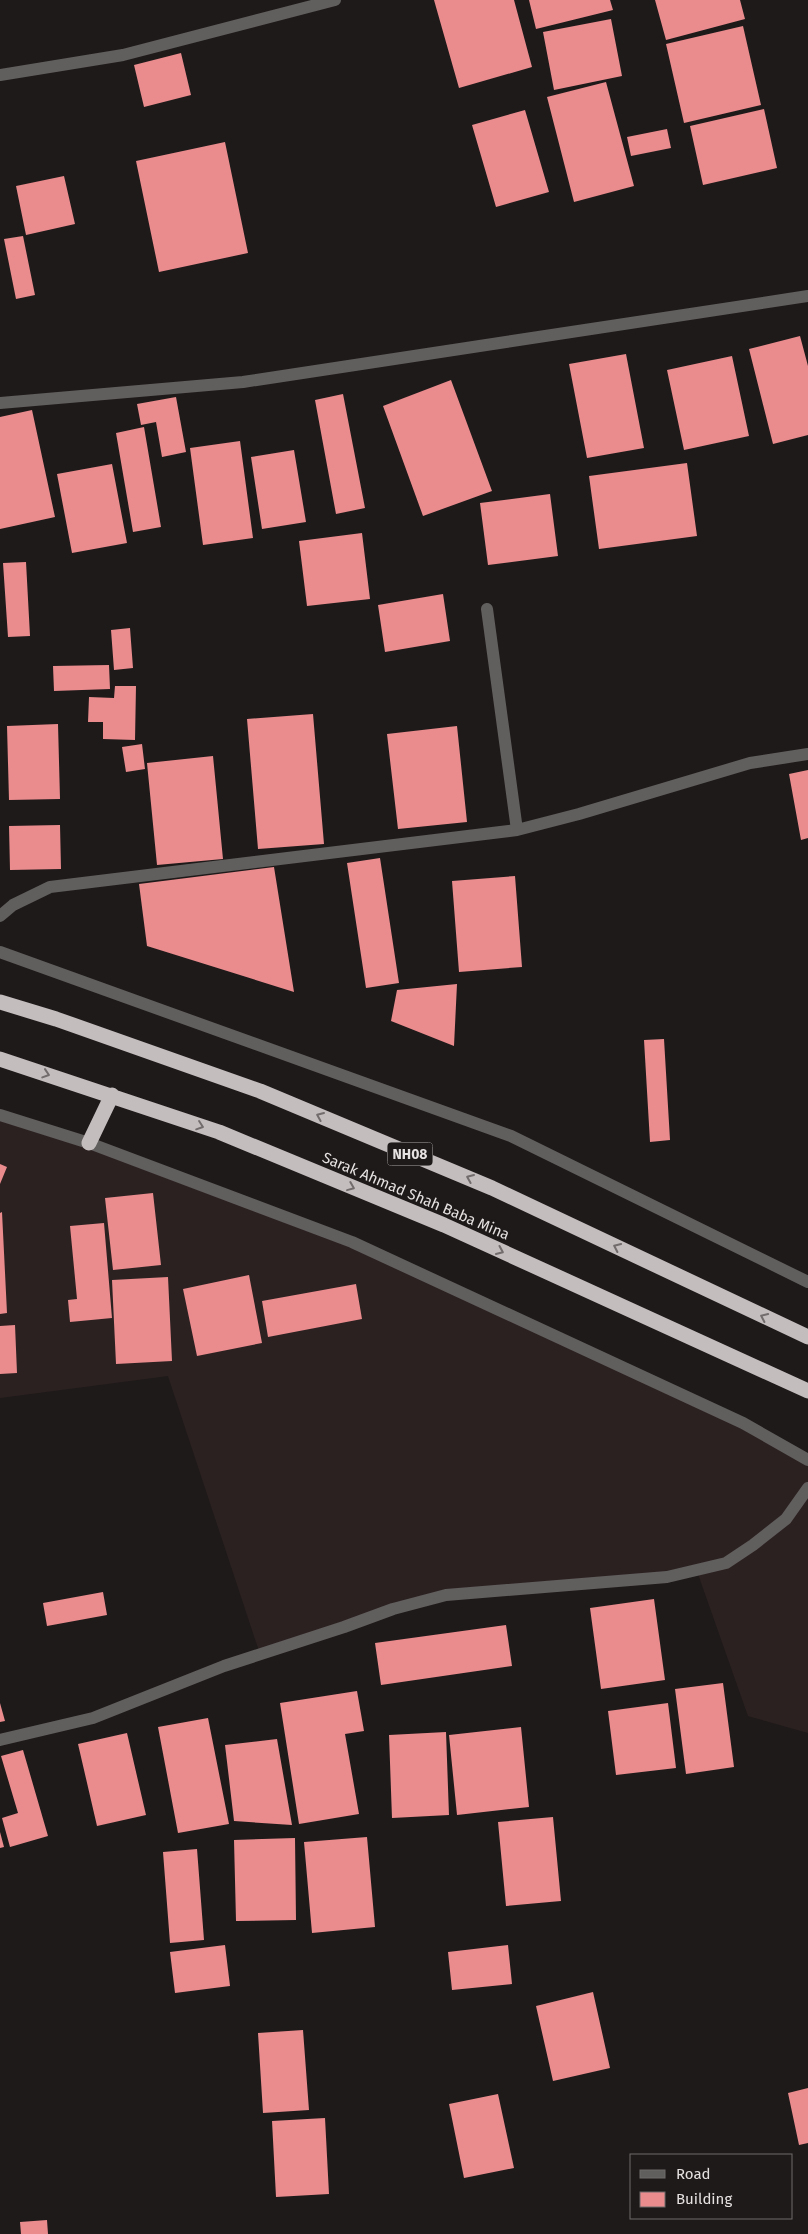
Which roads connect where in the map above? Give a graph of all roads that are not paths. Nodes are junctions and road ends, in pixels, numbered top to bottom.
1 (335, 0) edge
2 (0, 75) edge
3 (808, 296) edge
4 (0, 403) edge
5 (487, 609) dead end
6 (808, 754) edge
7 (517, 830) junction
8 (0, 916) edge
9 (0, 952) edge
10 (0, 1002) edge
11 (0, 1059) edge
12 (112, 1095) junction
13 (0, 1115) edge
14 (89, 1143) junction
15 (808, 1282) edge
16 (808, 1337) edge
17 (808, 1391) edge
18 (808, 1460) edge
19 (808, 1488) edge
20 (0, 1740) edge

1 - 2 street
3 - 4 street
5 - 7 street
6 - 7 street
7 - 8 street
9 - 15 street
16 -> 10 highway, NH08
11 -> 12 highway, Sarak Ahmad Shah Baba Mina
12 - 14 highway
12 -> 17 highway, Sarak Ahmad Shah Baba Mina
13 - 14 street
14 - 18 street
19 - 20 street

